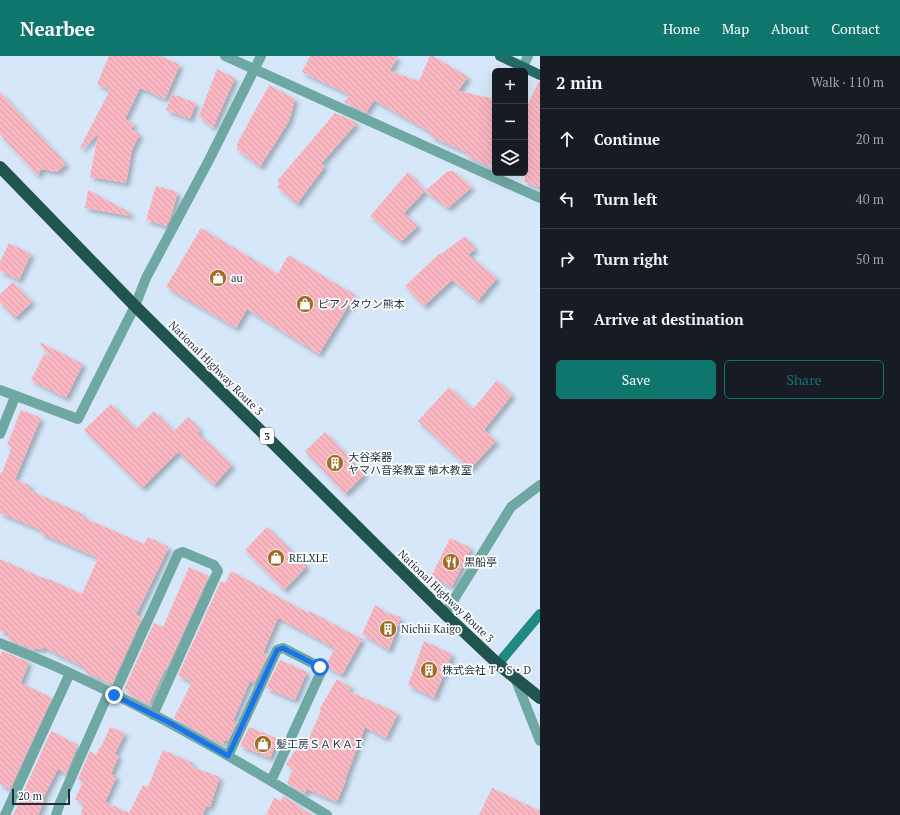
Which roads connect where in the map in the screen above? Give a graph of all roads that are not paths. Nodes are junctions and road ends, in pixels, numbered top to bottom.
1 (225, 56) edge
2 (261, 56) edge
3 (500, 56) edge
4 (528, 56) edge
5 (523, 67) junction
6 (254, 69) junction
7 (540, 75) edge
8 (0, 167) edge
9 (540, 198) edge
10 (135, 306) junction
11 (0, 390) edge
12 (15, 397) junction
13 (0, 434) edge
14 (540, 485) edge
15 (446, 614) junction
16 (540, 614) edge
17 (0, 643) edge
18 (498, 664) junction
19 (70, 673) junction
20 (515, 678) junction
21 (111, 694) junction
22 (540, 698) edge
23 (153, 715) junction
24 (540, 741) edge
25 (228, 756) junction
26 (271, 781) junction
27 (4, 815) edge
28 (56, 815) edge
29 (327, 815) edge

1 - 6 street
2 - 6 street
3 - 5 main road
4 - 5 street
5 - 7 main road
6 - 9 street
6 - 10 street
8 - 10 highway, National Highway Route 3 / 3
10 - 12 street
10 - 15 highway, National Highway Route 3 / 3
11 - 12 street
12 - 13 street
14 - 15 street
15 - 18 highway, National Highway Route 3 / 3
16 - 18 street
17 - 19 street
18 - 20 highway, National Highway Route 3 / 3
19 - 21 street
19 - 27 street
20 - 22 highway, National Highway Route 3 / 3
20 - 24 street
21 - 23 street
21 - 23 street
21 - 28 street
23 - 25 street
25 - 26 street
25 - 26 street
26 - 29 street

